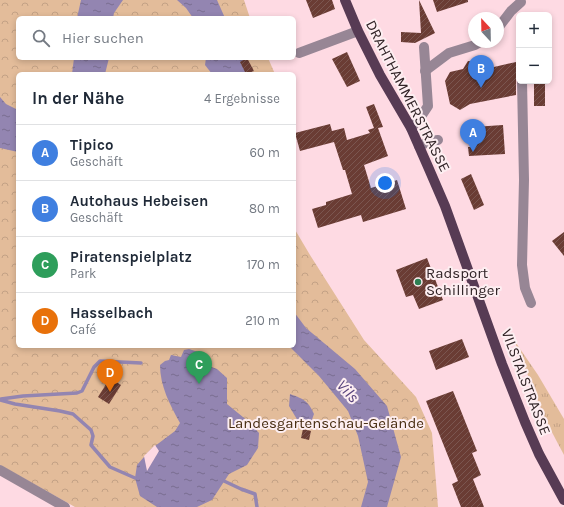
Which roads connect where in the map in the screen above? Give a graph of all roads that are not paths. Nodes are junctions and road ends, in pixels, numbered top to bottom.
1 (345, 0) edge
2 (522, 1) edge
3 (522, 12) edge
4 (504, 20) edge
5 (358, 31) junction
6 (424, 47) dead end
7 (468, 47) edge
8 (299, 53) dead end
9 (425, 71) junction
10 (522, 84) edge
11 (411, 128) junction
12 (438, 140) dead end
13 (418, 146) junction
14 (530, 303) dead end
15 (485, 317) joint
16 (0, 470) edge
17 (564, 500) edge
18 (65, 507) edge

1 - 5 main road, DRAHTHAMMERSTRASSE
2 - 3 street
2 - 4 street
5 - 8 street
5 - 11 main road, DRAHTHAMMERSTRASSE
6 - 9 street
7 - 9 street
9 - 11 street
10 - 14 street
11 - 13 main road, DRAHTHAMMERSTRASSE
12 - 13 street
13 - 15 main road, DRAHTHAMMERSTRASSE
15 - 17 main road, VILSTALSTRASSE
16 - 18 street

